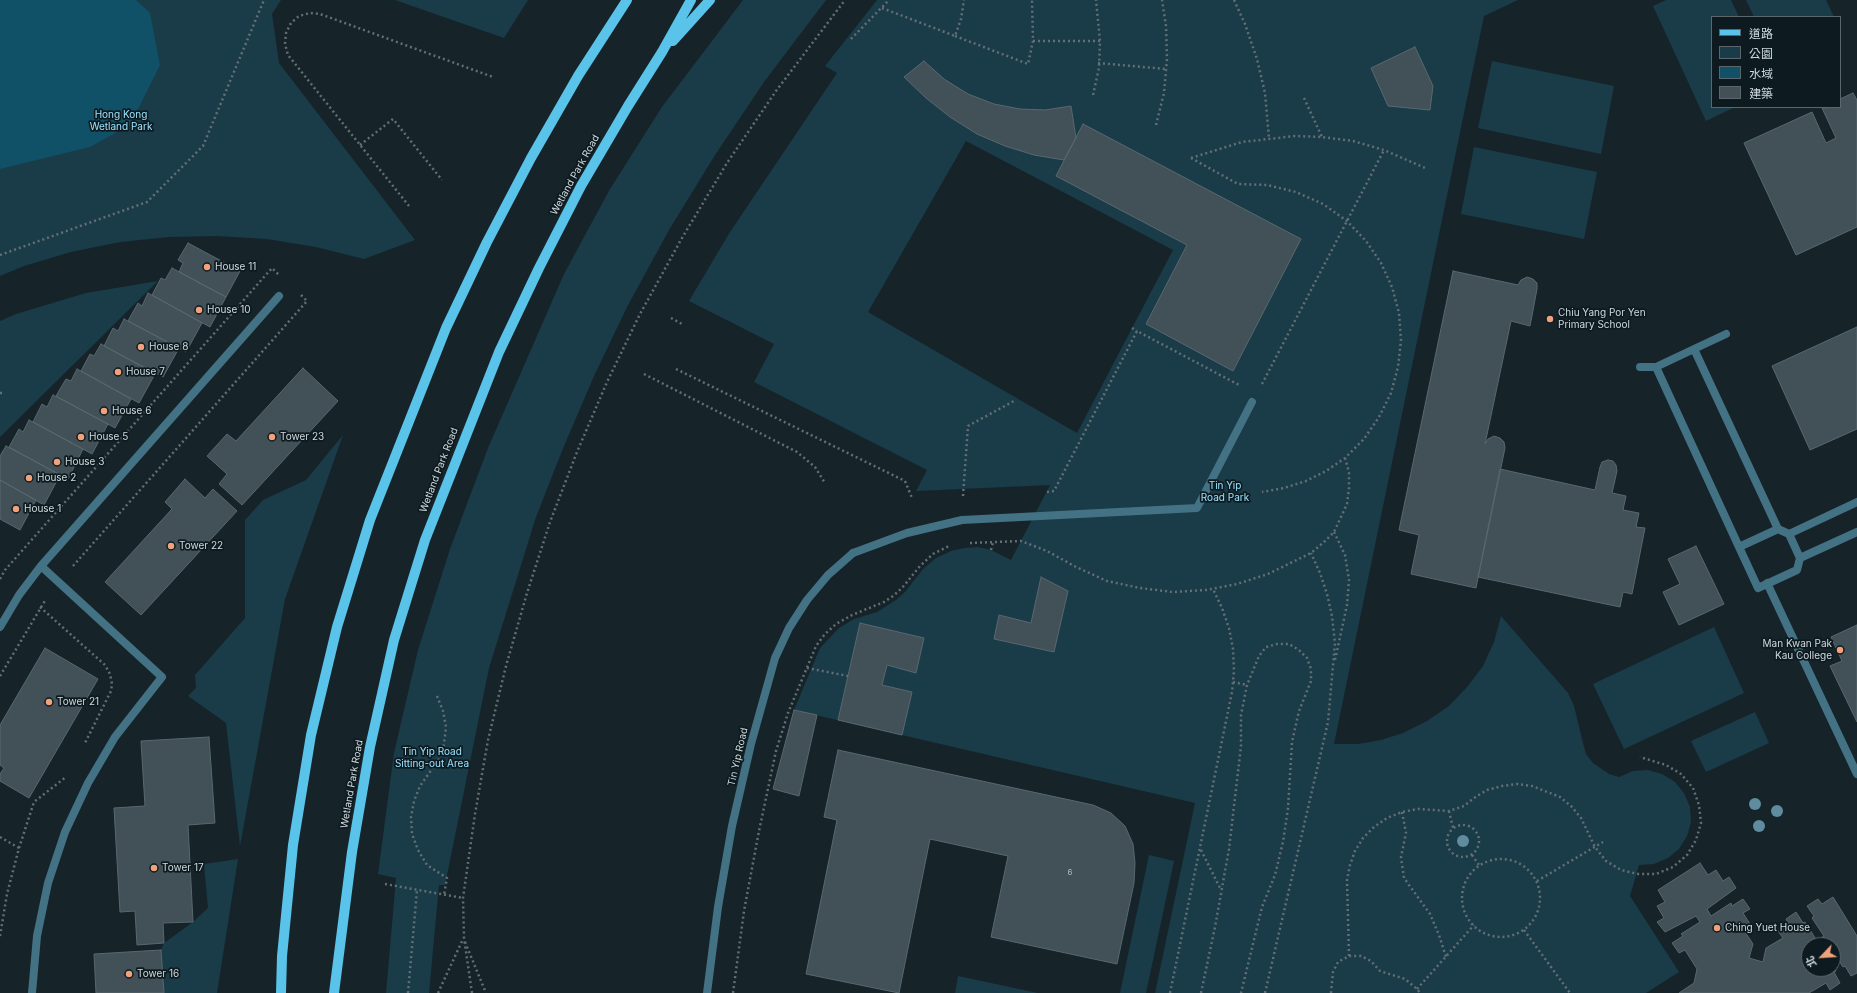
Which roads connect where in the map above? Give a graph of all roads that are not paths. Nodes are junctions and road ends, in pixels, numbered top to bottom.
1 (627, 0) edge
2 (691, 0) edge
3 (710, 0) edge
4 (662, 52) junction
5 (279, 296) dead end
6 (1726, 334) dead end
7 (1694, 349) junction
8 (1640, 367) dead end
9 (1656, 367) junction
10 (1252, 402) road end
11 (1857, 502) edge
12 (1778, 529) junction
13 (1857, 532) edge
14 (1789, 534) junction
15 (1739, 547) junction
16 (1800, 558) junction
17 (41, 566) junction
18 (1768, 584) junction
19 (0, 627) edge
20 (1857, 774) edge
21 (32, 993) edge
22 (281, 993) edge
23 (334, 993) edge
24 (707, 993) edge

1 - 22 main road
2 - 4 main road, Wetland Park Road
3 - 4 main road
4 - 23 main road, Wetland Park Road
5 - 17 street
6 - 7 street
7 - 9 street
7 - 12 street
8 - 9 street
9 - 15 street
10 - 24 street, Tin Yip Road
11 - 14 street
12 - 14 street
12 - 15 street
13 - 16 street
14 - 16 street
15 - 18 street
16 - 18 street
17 - 19 street
17 - 21 street
18 - 20 street

